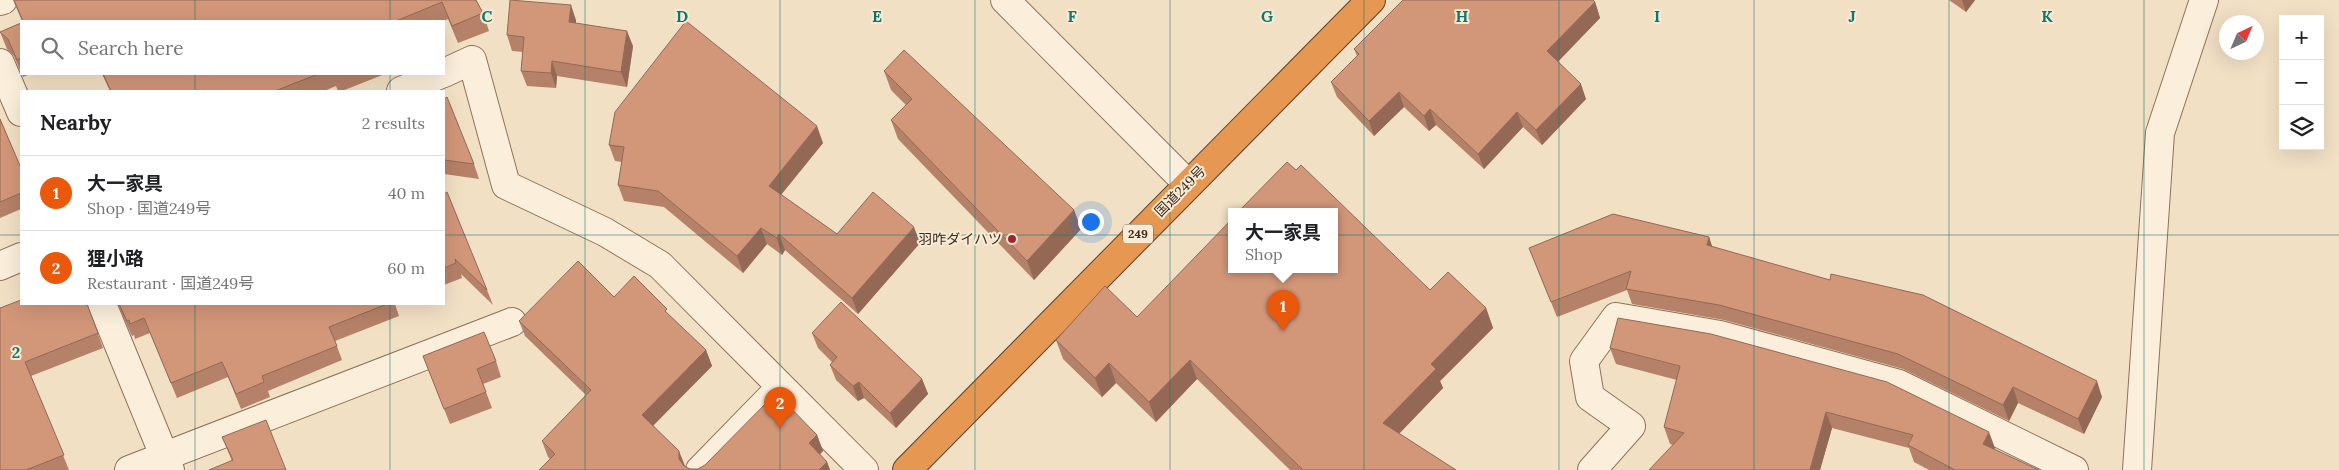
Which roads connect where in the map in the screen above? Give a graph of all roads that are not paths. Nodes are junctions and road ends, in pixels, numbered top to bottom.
1 (1005, 0) edge
2 (1371, 0) edge
3 (2204, 0) edge
4 (0, 63) edge
5 (445, 72) edge
6 (437, 75) edge
7 (403, 90) edge
8 (20, 110) edge
9 (1188, 184) junction
10 (20, 257) edge
11 (0, 266) edge
12 (102, 305) edge
13 (512, 322) dead end
14 (780, 388) junction
15 (167, 463) edge
16 (129, 470) edge
17 (700, 470) edge
18 (864, 470) edge
19 (907, 470) edge
20 (1592, 470) edge
21 (2074, 470) edge
22 (2137, 470) edge

1 - 9 street
2 - 9 highway, 国道249号 / 249
3 - 22 street
4 - 8 street
5 - 14 street
6 - 7 street
9 - 19 highway, 国道249号 / 249
10 - 11 street
12 - 15 street
13 - 15 street
14 - 17 street
14 - 18 street
15 - 16 street
20 - 21 street

